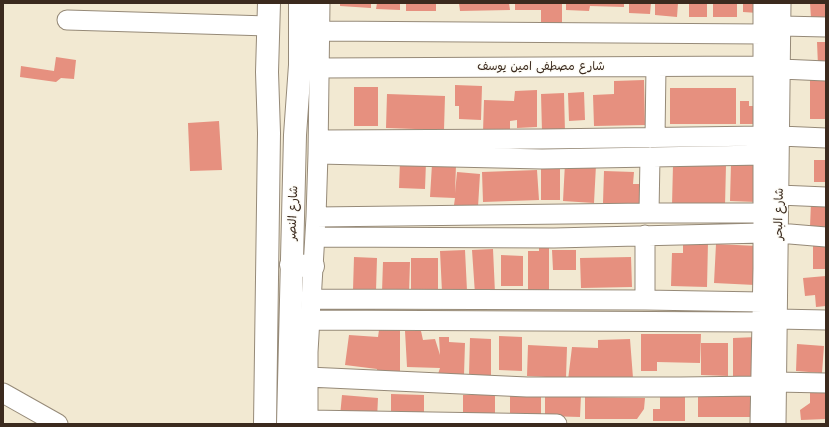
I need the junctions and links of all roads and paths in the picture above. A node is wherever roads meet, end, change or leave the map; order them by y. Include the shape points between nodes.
1 (268, 3) edge
2 (300, 3) edge
3 (320, 3) edge
4 (772, 3) edge
5 (67, 20) dead end
6 (268, 26) junction
7 (782, 26) junction
8 (826, 27) edge
9 (320, 31) junction
10 (763, 34) junction
11 (310, 66) junction
12 (656, 67) junction
13 (772, 68) junction
14 (826, 71) edge
15 (267, 72) junction
16 (268, 132) junction
17 (295, 135) junction
18 (772, 136) junction
19 (655, 137) junction
20 (826, 138) edge
21 (543, 139) junction
22 (319, 147) junction
23 (763, 156) junction
24 (650, 157) junction
25 (542, 159) junction
26 (779, 195) junction
27 (826, 197) edge
28 (649, 213) junction
29 (763, 213) junction
30 (554, 214) junction
31 (316, 217) junction
32 (771, 233) junction
33 (646, 235) junction
34 (315, 237) junction
35 (826, 237) edge
36 (554, 238) junction
37 (291, 265) junction
38 (313, 266) junction
39 (770, 268) junction
40 (515, 299) junction
41 (311, 300) junction
42 (645, 300) junction
43 (762, 302) junction
44 (310, 320) junction
45 (826, 320) edge
46 (769, 321) junction
47 (516, 322) junction
48 (299, 351) junction
49 (308, 377) junction
50 (826, 383) edge
51 (768, 384) junction
52 (3, 393) edge
53 (301, 423) edge
54 (58, 424) edge
55 (265, 424) edge
56 (557, 424) edge
57 (760, 424) edge
58 (776, 424) edge

1 - 6 main road, شارع النصر
2 - 11 main road, شارع النصر
3 - 9 street
4 - 7 street, شارع البحر
4 - 10 street, شارع البحر
5 - 6 street
6 - 15 main road, شارع النصر
7 - 8 street
7 - 13 street, شارع البحر
9 - 10 street
9 - 11 street
10 - 13 street, شارع البحر
11 - 12 street, شارع مصطفى امين يوسف
11 - 15 main road via 283,77 273,77
11 - 17 main road, شارع النصر
11 - 22 street
12 - 13 street, شارع مصطفى امين يوسف
12 - 19 street
13 - 14 street, شارع مصطفى امين يوسف
13 - 18 street, شارع البحر
15 - 16 main road, شارع النصر
16 - 17 main road via 278,128
16 - 55 main road, شارع النصر
17 - 37 main road, شارع النصر
18 - 19 street
18 - 20 street
18 - 23 street, شارع البحر
18 - 26 street, شارع البحر
19 - 21 street
21 - 22 street
21 - 25 street
22 - 25 street
22 - 31 street
23 - 24 street
23 - 29 street, شارع البحر
24 - 25 street
24 - 28 street
26 - 27 street
26 - 32 street, شارع البحر
28 - 29 street
28 - 30 street
29 - 32 street, شارع البحر
30 - 31 street
30 - 36 street
31 - 34 street
32 - 33 street
32 - 35 street
32 - 39 street, شارع البحر
33 - 36 street
33 - 42 street
34 - 36 street
34 - 38 street
37 - 38 main road
37 - 48 main road, شارع النصر
38 - 41 street
39 - 43 street, شارع البحر
39 - 46 street, شارع البحر
40 - 41 street
40 - 42 street
40 - 47 street
41 - 44 street
42 - 43 street
43 - 46 street, شارع البحر
44 - 47 street
44 - 48 street
45 - 46 street
46 - 47 street
46 - 51 street, شارع البحر
48 - 49 street
48 - 53 main road, شارع النصر
49 - 51 street via 527,387
49 - 53 street
50 - 51 street
51 - 57 street, شارع البحر
51 - 58 street, شارع البحر
52 - 54 street
53 - 56 street

